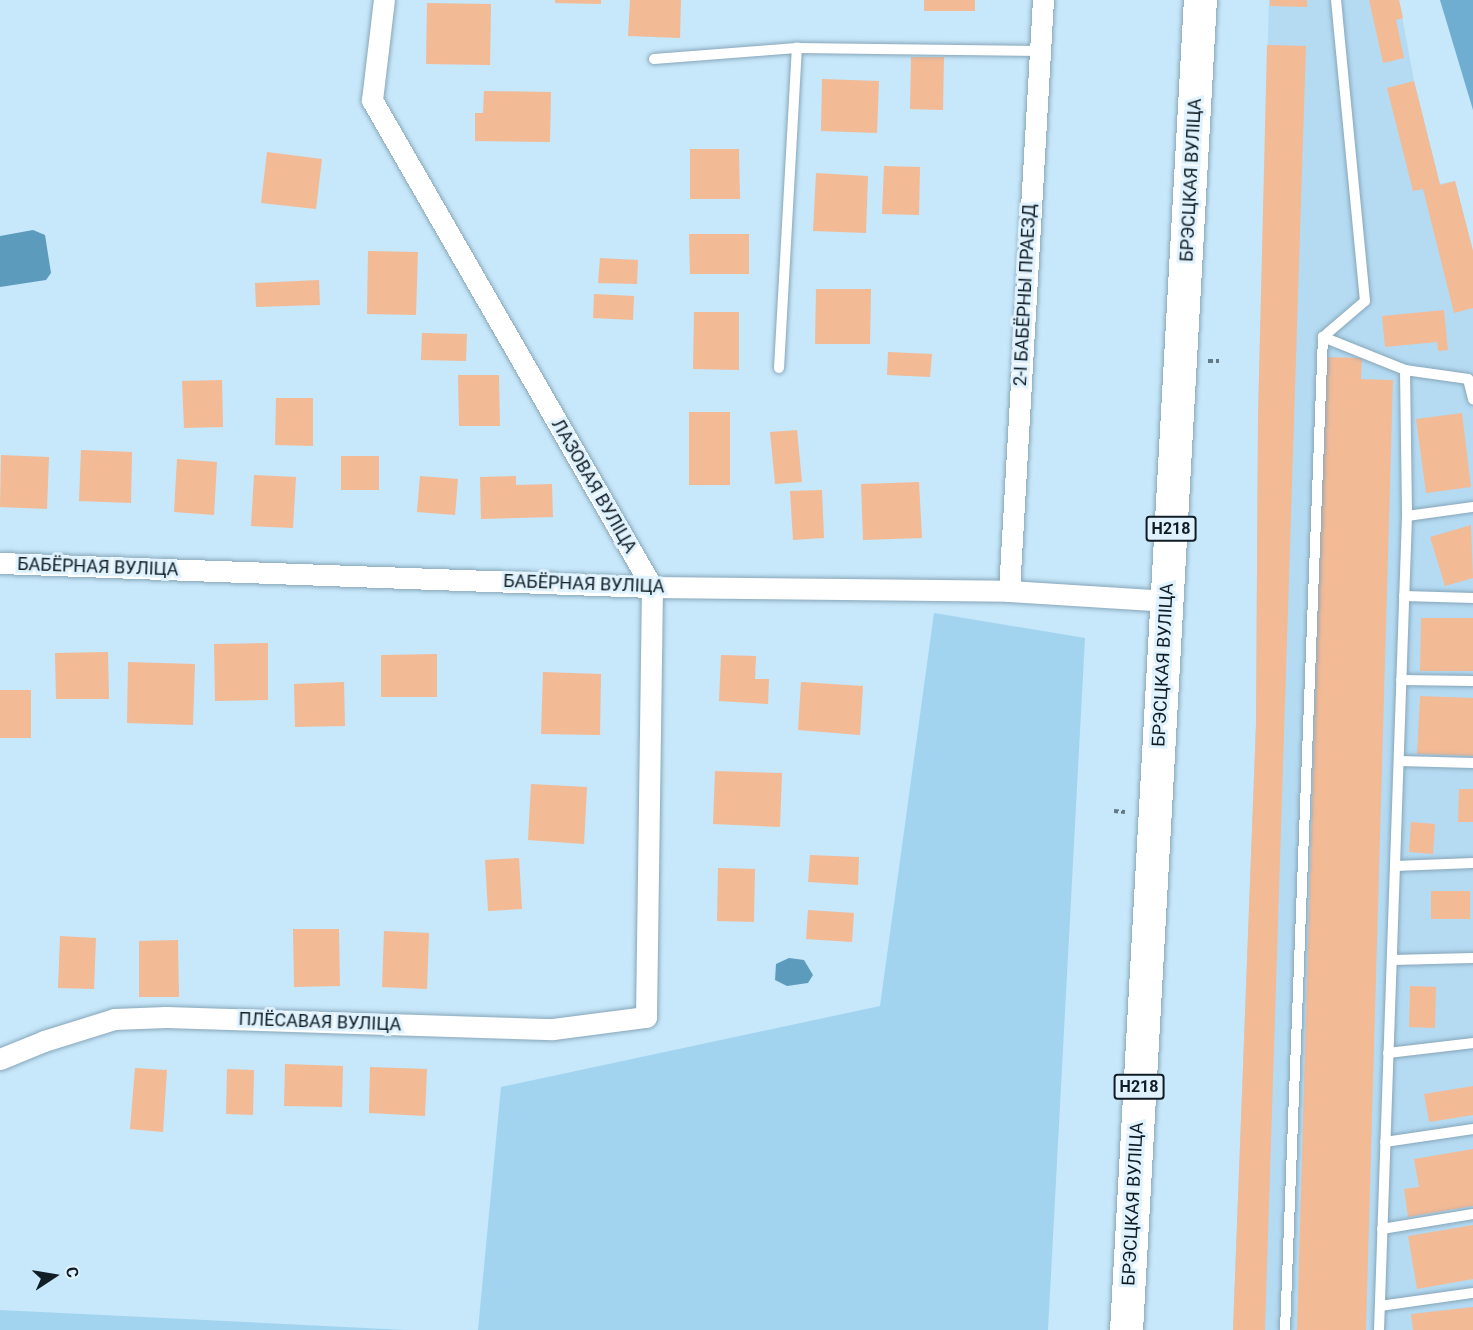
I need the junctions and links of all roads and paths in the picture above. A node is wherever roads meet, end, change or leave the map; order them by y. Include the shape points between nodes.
1 (384, 0) edge
2 (1043, 0) edge
3 (1200, 0) edge
4 (1336, 0) edge
5 (797, 48) junction
6 (1040, 51) junction
7 (654, 59) dead end
8 (1323, 337) junction
9 (779, 368) dead end
10 (1405, 370) junction
11 (1473, 399) edge
12 (1473, 507) edge
13 (1407, 516) junction
14 (0, 563) edge
15 (652, 587) junction
16 (1009, 591) junction
17 (1404, 596) junction
18 (1473, 598) edge
19 (1167, 601) junction
20 (1401, 680) junction
21 (1473, 681) edge
22 (1399, 761) junction
23 (1473, 763) edge
24 (1473, 863) edge
25 (1395, 866) junction
26 (1473, 958) edge
27 (1392, 960) junction
28 (1473, 1043) edge
29 (1388, 1053) junction
30 (0, 1059) edge
31 (1473, 1129) edge
32 (1385, 1142) junction
33 (1473, 1214) edge
34 (1382, 1229) junction
35 (1473, 1293) edge
36 (1380, 1306) junction
37 (1126, 1330) edge
38 (1285, 1330) edge
39 (1379, 1330) edge

1 - 15 street, ЛАЗОВАЯ ВУЛІЦА via 372,100
2 - 6 street, 2-І БАБЁРНЫ ПРАЕЗД
3 - 19 main road, БРЭСЦКАЯ ВУЛІЦА / Н218
4 - 8 lane via 1365,301
5 - 6 lane
5 - 7 lane
5 - 9 lane
6 - 16 street, 2-І БАБЁРНЫ ПРАЕЗД
8 - 10 lane
8 - 38 lane
10 - 11 lane via 1468,379
10 - 13 lane
12 - 13 lane
13 - 17 lane
14 - 15 street, БАБЁРНАЯ ВУЛІЦА
15 - 16 street, БАБЁРНАЯ ВУЛІЦА
15 - 30 street, ПЛЁСАВАЯ ВУЛІЦА via 646,1017 553,1029 166,1017 114,1019
16 - 19 street, БАБЁРНАЯ ВУЛІЦА
17 - 18 lane
17 - 20 lane
19 - 37 main road, БРЭСЦКАЯ ВУЛІЦА / Н218
20 - 21 lane
20 - 22 lane
22 - 23 lane
22 - 25 lane
24 - 25 lane
25 - 27 lane
26 - 27 lane
27 - 29 lane
28 - 29 lane
29 - 32 lane
31 - 32 lane
32 - 34 lane
33 - 34 lane
34 - 36 lane
35 - 36 lane
36 - 39 lane

